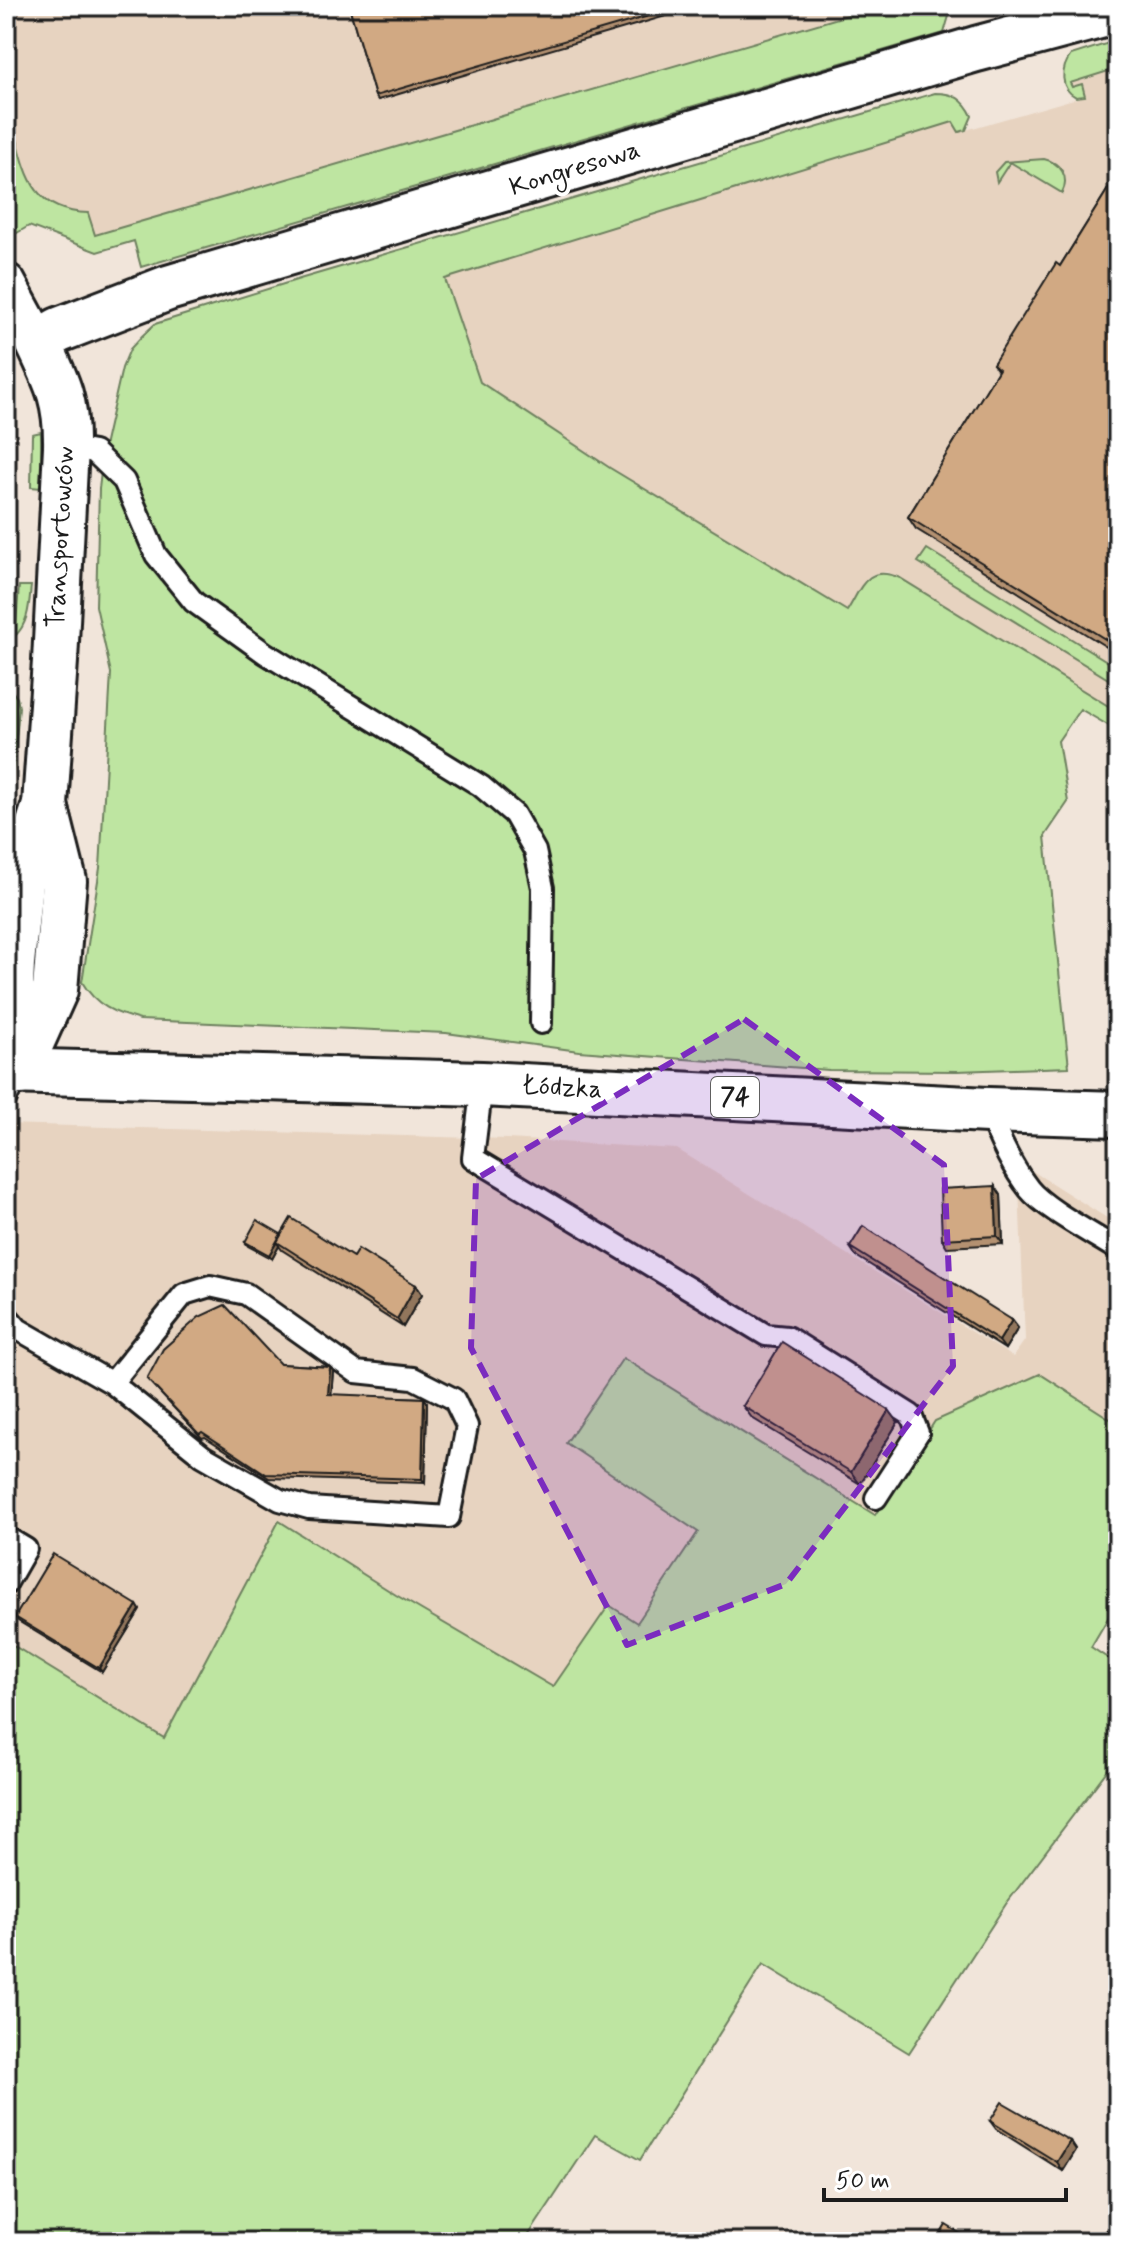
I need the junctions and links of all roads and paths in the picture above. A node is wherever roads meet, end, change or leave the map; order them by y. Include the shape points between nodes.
1 (1118, 11) edge
2 (6, 283) edge
3 (38, 342) junction
4 (66, 447) junction
5 (541, 1023) dead end
6 (10, 1080) edge
7 (482, 1084) junction
8 (988, 1110) junction
9 (1118, 1114) edge
10 (1118, 1250) edge
11 (6, 1315) edge
12 (112, 1383) junction
13 (876, 1498) dead end
14 (6, 1537) edge
15 (6, 1584) edge

1 - 3 street, Kongresowa via 168,288
2 - 3 street, Transportowców
3 - 4 street, Transportowców via 61,390
4 - 5 lane via 94,452 124,481 156,555 194,602 265,653 481,786 514,814 535,851 543,888
4 - 6 street, Transportowców via 45,805 18,897
6 - 7 street, Łódzka / 74
7 - 8 street, Łódzka / 74
7 - 13 lane via 473,1158 766,1335 787,1337 911,1415 918,1433
8 - 9 street, Łódzka / 74
8 - 10 lane via 1002,1146 1030,1190
11 - 12 lane via 18,1329
12 - 12 lane via 184,1294 210,1286 246,1294 356,1372 413,1378 454,1399 467,1426 449,1517 309,1508 280,1500 203,1456
14 - 15 lane via 26,1549

